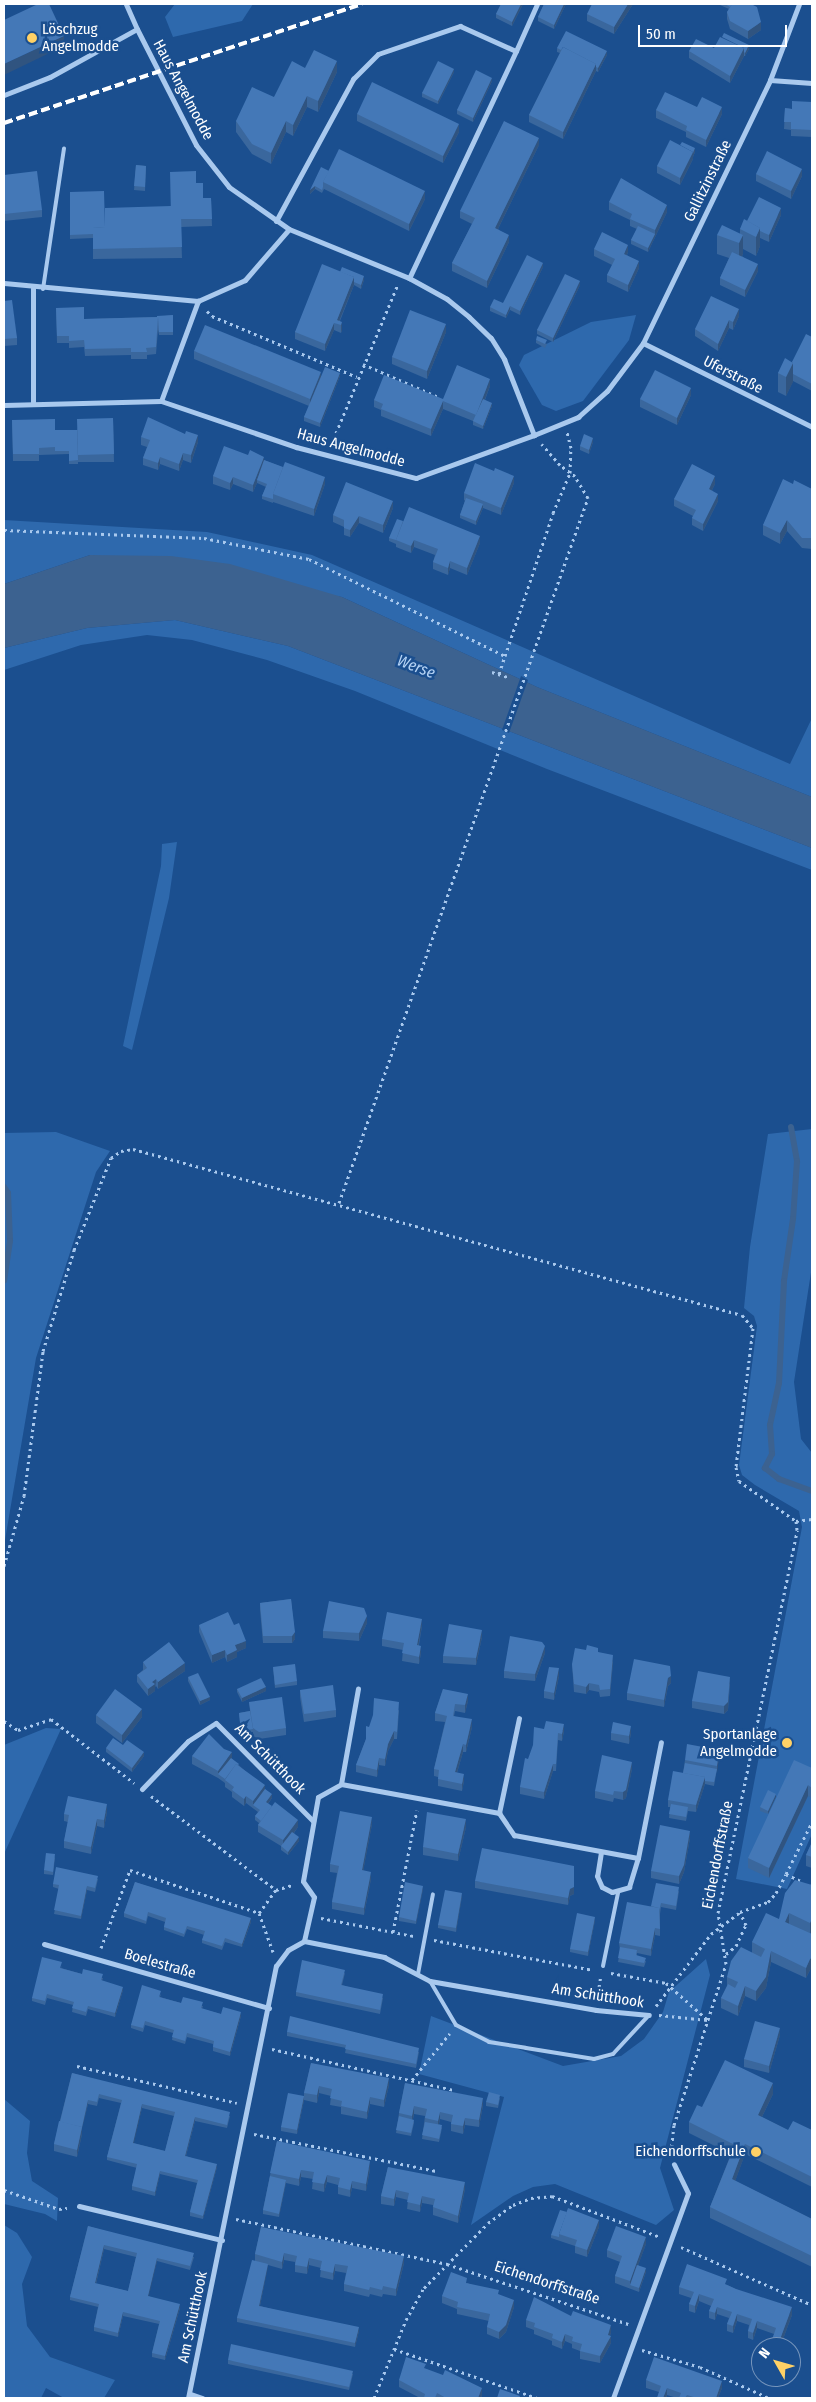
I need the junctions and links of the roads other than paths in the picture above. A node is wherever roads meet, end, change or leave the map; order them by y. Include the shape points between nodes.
1 (126, 4) edge
2 (537, 4) edge
3 (799, 4) edge
4 (137, 29) junction
5 (516, 51) junction
6 (770, 80) junction
7 (812, 83) edge
8 (4, 95) edge
9 (64, 149) dead end
10 (276, 221) junction
11 (289, 229) junction
12 (409, 278) junction
13 (4, 283) edge
14 (33, 288) junction
15 (43, 289) junction
16 (198, 301) junction
17 (643, 343) junction
18 (629, 365) joint
19 (161, 402) junction
20 (33, 404) junction
21 (4, 405) edge
22 (812, 427) edge
23 (534, 435) junction
24 (358, 1689) dead end
25 (519, 1718) dead end
26 (661, 1742) dead end
27 (341, 1784) junction
28 (142, 1789) road end
29 (499, 1812) junction
30 (313, 1820) junction
31 (601, 1852) junction
32 (638, 1858) junction
33 (618, 1892) junction
34 (433, 1894) dead end
35 (304, 1941) junction
36 (44, 1944) dead end
37 (603, 1966) dead end
38 (418, 1974) junction
39 (430, 1980) junction
40 (269, 2008) junction
41 (649, 2015) joint
42 (674, 2164) road end
43 (79, 2206) road end
44 (222, 2240) junction
45 (189, 2396) edge
46 (202, 2398) edge
47 (613, 2398) edge

1 - 4 street, Haus Angelmodde
2 - 5 street
3 - 6 street, Gallitzinstraße
4 - 8 street via 50,77
4 - 10 street, Haus Angelmodde via 196,145 229,187
5 - 10 street via 460,26 378,54 353,79
5 - 12 street
6 - 7 street
6 - 17 street, Gallitzinstraße
9 - 15 lane
10 - 11 street, Haus Angelmodde
11 - 12 street, Haus Angelmodde
11 - 16 street via 245,280
12 - 23 street, Haus Angelmodde via 447,299 491,338 514,381
13 - 14 street
14 - 15 street
14 - 20 street
15 - 16 street
16 - 19 street
17 - 18 street, Gallitzinstraße
17 - 22 street, Uferstraße
18 - 23 street, Haus Angelmodde via 607,391 566,424
19 - 20 street, Haus Angelmodde
19 - 23 street, Haus Angelmodde via 296,446 416,478
20 - 21 street, Haus Angelmodde
24 - 27 street
25 - 29 street
26 - 32 street
27 - 29 street
27 - 30 street, Am Schütthook via 318,1797
28 - 30 street, Am Schütthook via 188,1741 216,1723
29 - 31 street via 514,1835
30 - 35 street, Am Schütthook via 303,1881 314,1897
31 - 32 street
31 - 33 street via 598,1882 606,1890
32 - 33 street via 632,1882
33 - 37 lane
34 - 38 lane
35 - 38 street, Am Schütthook via 384,1957
35 - 40 street, Am Schütthook via 288,1950 277,1964
36 - 40 street, Boelestraße
38 - 39 street, Am Schütthook
39 - 41 street, Am Schütthook via 596,2010
39 - 41 lane, Am Schütthook via 456,2025 488,2042 594,2059 613,2054
40 - 44 street, Am Schütthook
42 - 47 street via 688,2193
43 - 44 street
44 - 45 street, Am Schütthook
45 - 46 street

